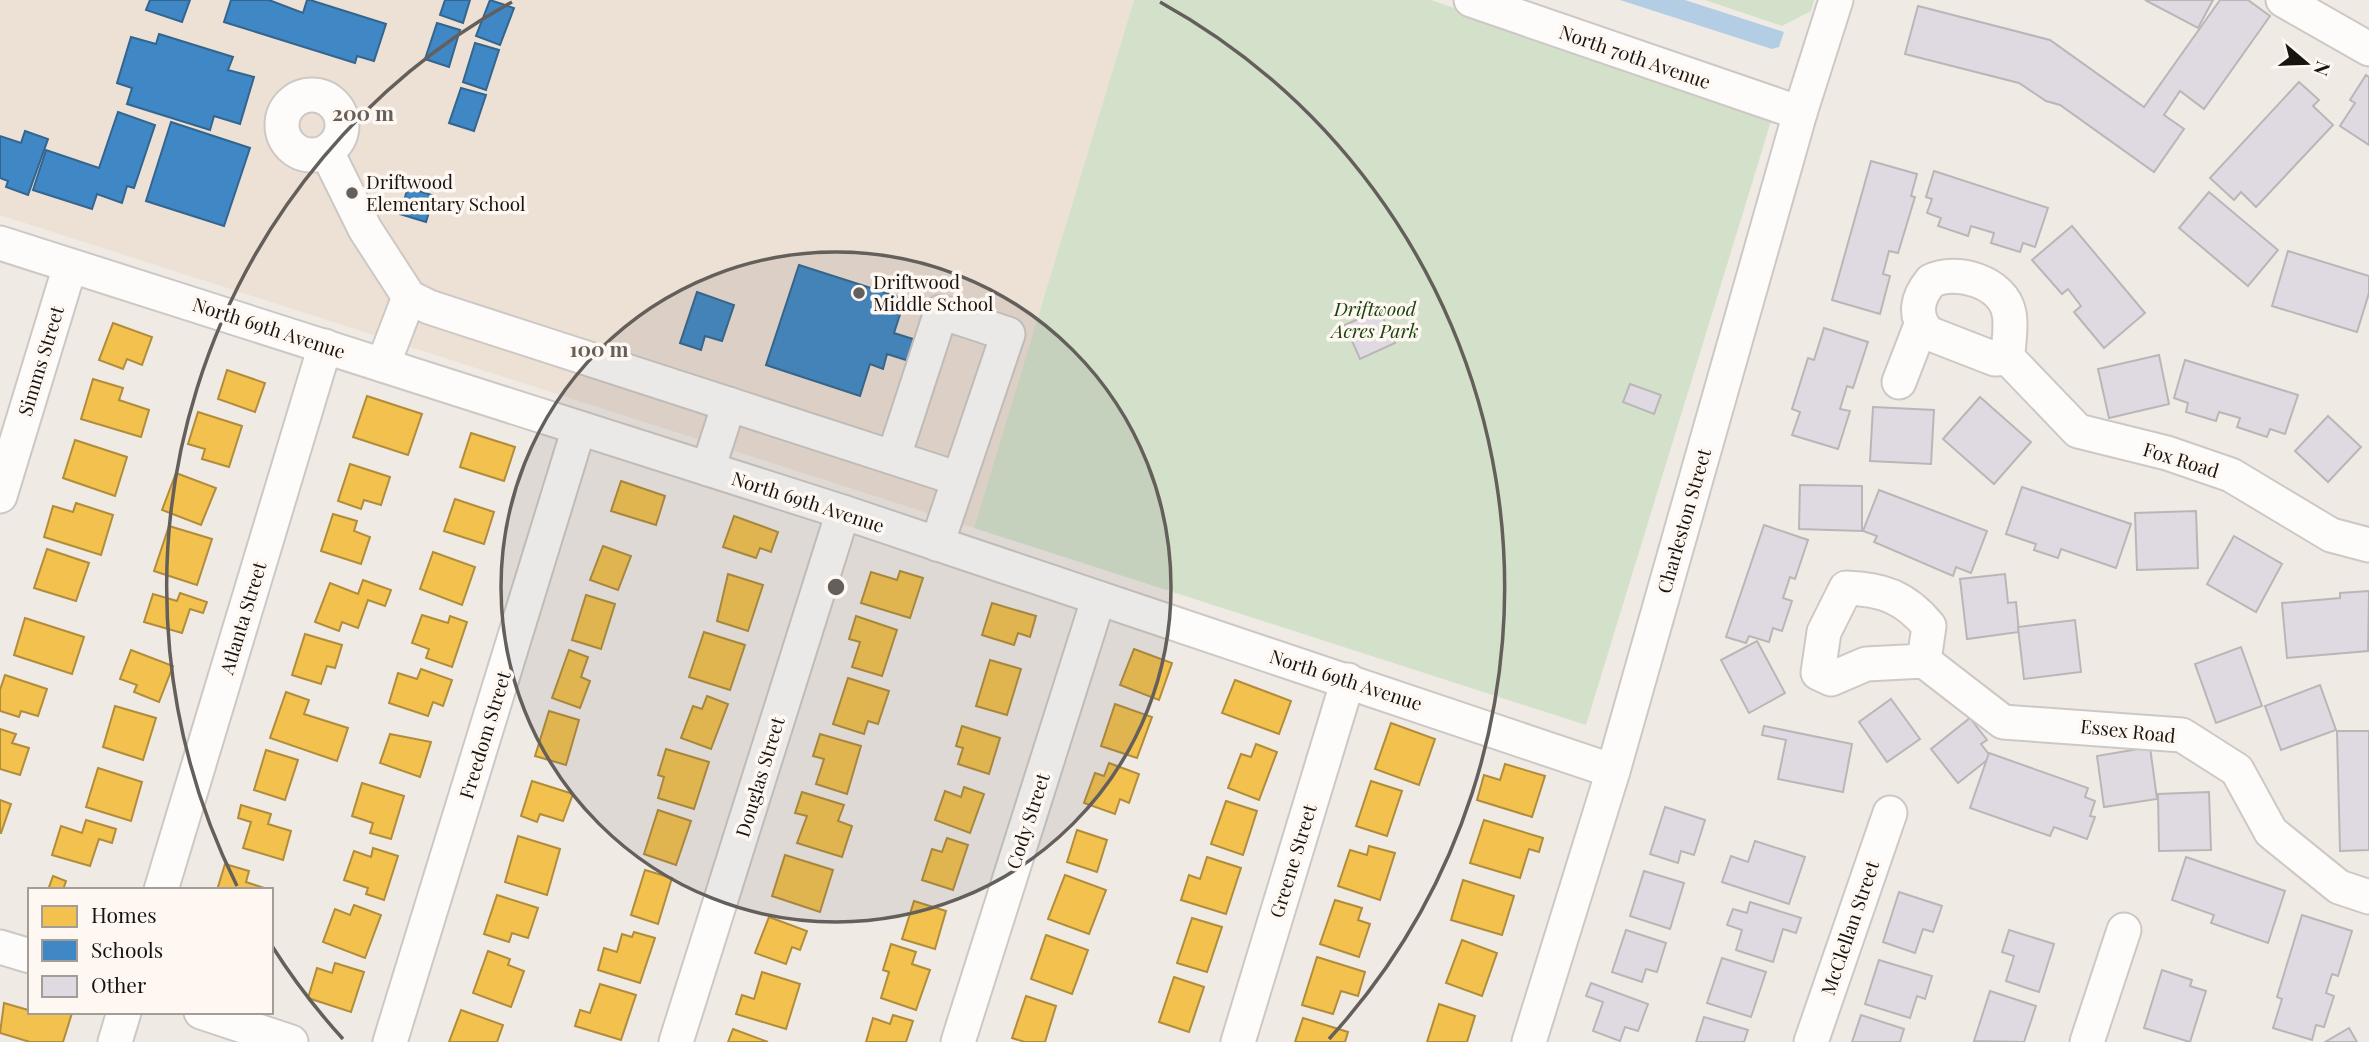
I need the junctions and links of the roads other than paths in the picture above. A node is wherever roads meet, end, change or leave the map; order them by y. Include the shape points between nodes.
1 (1471, 0) edge
2 (1836, 0) edge
3 (2283, 0) edge
4 (2334, 12) edge
5 (2369, 49) edge
6 (1800, 113) junction
7 (327, 152) dead end
8 (0, 243) edge
9 (70, 266) junction
10 (409, 297) junction
11 (1921, 325) junction
12 (325, 346) junction
13 (2008, 358) junction
14 (383, 365) junction
15 (1899, 382) dead end
16 (729, 404) junction
17 (579, 428) junction
18 (894, 456) junction
19 (708, 469) junction
20 (960, 479) junction
21 (0, 496) edge
22 (843, 512) junction
23 (937, 544) junction
24 (2369, 545) edge
25 (1098, 600) junction
26 (1924, 661) dead end
27 (1348, 680) junction
28 (1613, 771) junction
29 (1890, 813) dead end
30 (162, 888) edge
31 (2369, 897) edge
32 (2124, 930) dead end
33 (0, 947) edge
34 (28, 955) edge
35 (123, 1014) edge
36 (207, 1014) edge
37 (115, 1042) edge
38 (291, 1042) edge
39 (390, 1042) edge
40 (676, 1042) edge
41 (958, 1042) edge
42 (1238, 1042) edge
43 (1529, 1042) edge
44 (1811, 1042) edge
45 (2087, 1042) edge

1 - 6 street, North 70th Avenue
2 - 6 street, Charleston Street
3 - 4 street
4 - 5 street
6 - 28 street, Charleston Street
7 - 10 street via 365,229
8 - 9 street, North 69th Avenue
9 - 12 street, North 69th Avenue
9 - 21 street, Simms Street
10 - 14 street
10 - 16 street
11 - 13 street via 1954,344 1995,359
11 - 13 street via 1918,302 1931,281 1953,274 1973,279 2006,305
11 - 15 street
12 - 14 street, North 69th Avenue
12 - 30 street, Atlanta Street
13 - 24 street, Fox Road via 2078,431 2231,475 2331,535
14 - 17 street, North 69th Avenue
16 - 18 street
16 - 19 street
17 - 19 street, North 69th Avenue
17 - 39 street, Freedom Street
18 - 20 street
18 - 20 street via 941,312 1008,334
19 - 22 street, North 69th Avenue
20 - 23 street
22 - 23 street, North 69th Avenue
22 - 40 street, Douglas Street
23 - 25 street, North 69th Avenue
25 - 27 street, North 69th Avenue
25 - 41 street, Cody Street
26 - 31 street, Essex Road via 2003,722 2182,735 2237,770 2271,832 2339,887
27 - 28 street, North 69th Avenue
27 - 42 street, Greene Street
28 - 43 street, Charleston Street
29 - 44 street, McClellan Street
32 - 45 street
33 - 34 street
35 - 37 street
36 - 38 street

